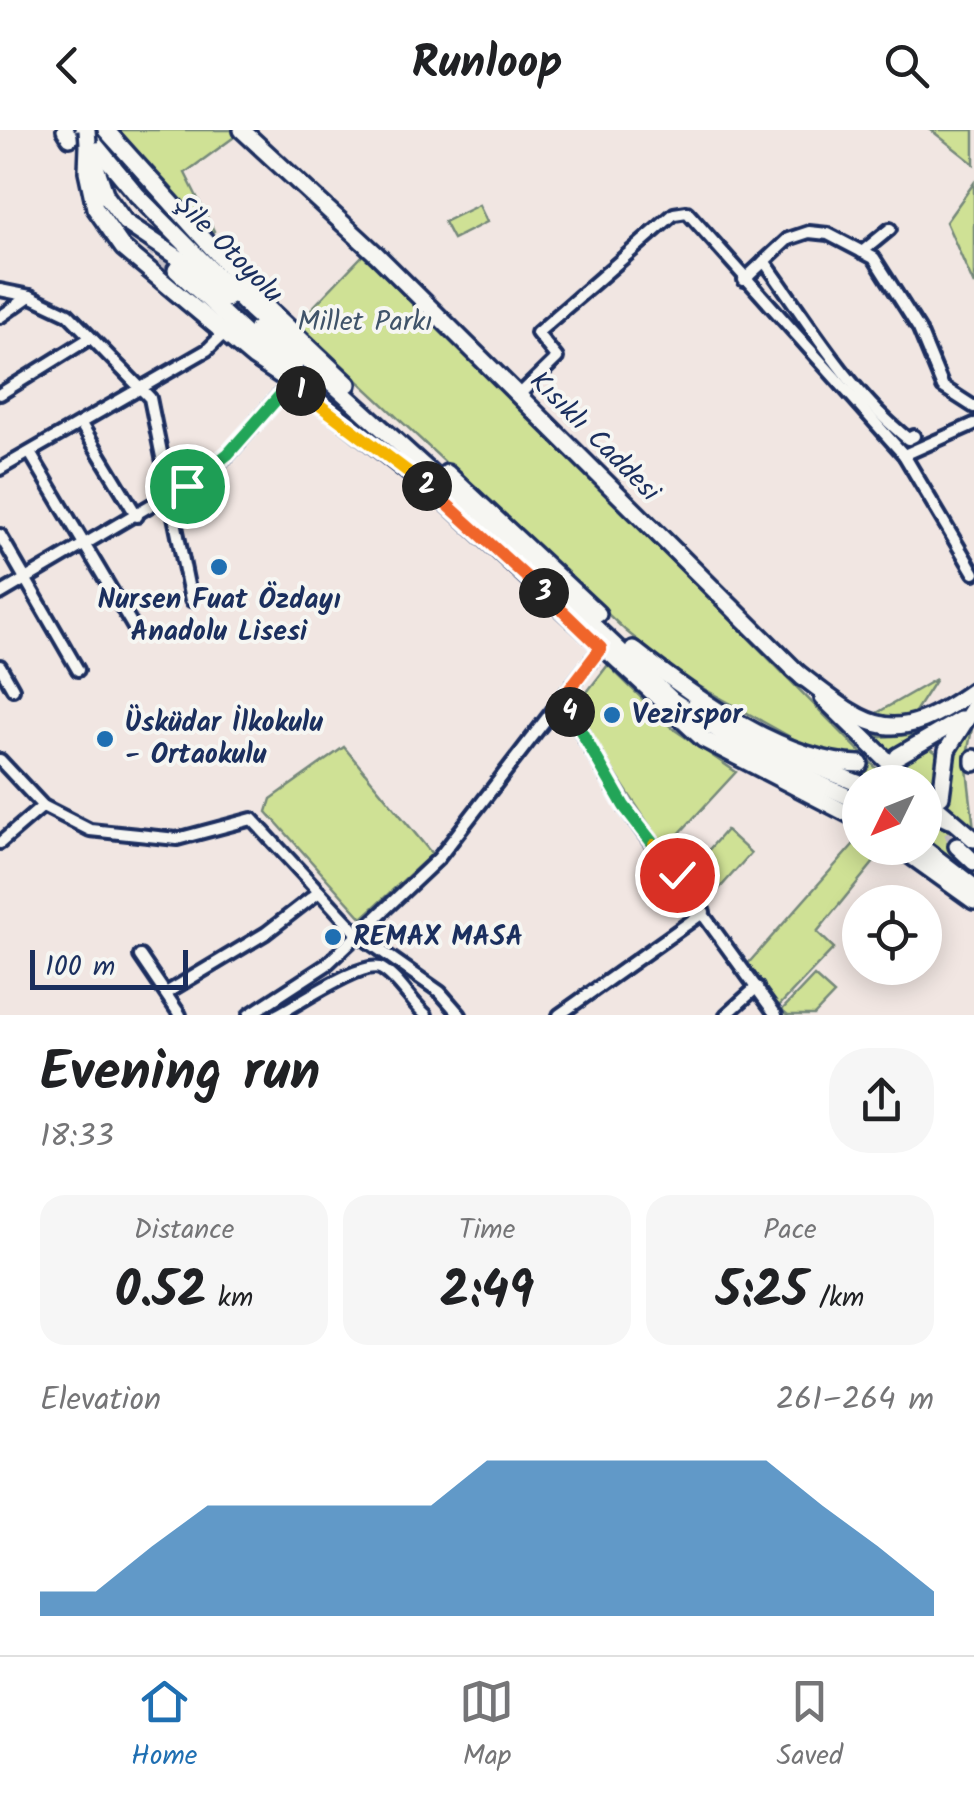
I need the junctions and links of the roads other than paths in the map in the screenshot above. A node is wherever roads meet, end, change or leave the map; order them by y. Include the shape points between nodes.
1 (106, 130) edge
2 (242, 130) edge
3 (79, 134) edge
4 (890, 229) dead end
5 (862, 252) junction
6 (764, 261) junction
7 (176, 270) tunnel mouth
8 (744, 280) junction
9 (0, 290) edge
10 (30, 296) junction
11 (0, 317) edge
12 (212, 320) junction
13 (90, 338) junction
14 (290, 384) junction
15 (142, 389) junction
16 (0, 394) edge
17 (518, 396) junction
18 (316, 399) junction
19 (974, 407) edge
20 (80, 424) junction
21 (974, 424) edge
22 (382, 430) junction
23 (914, 436) dead end
24 (30, 452) junction
25 (904, 456) junction
26 (0, 470) edge
27 (171, 497) junction
28 (138, 516) junction
29 (0, 535) edge
30 (85, 546) junction
31 (974, 573) edge
32 (26, 578) junction
33 (0, 594) edge
34 (191, 600) dead end
35 (137, 633) dead end
36 (601, 648) junction
37 (632, 649) junction
38 (0, 666) edge
39 (78, 670) dead end
40 (794, 670) junction
41 (13, 689) dead end
42 (974, 690) edge
43 (562, 699) junction
44 (974, 707) edge
45 (898, 756) dead end
46 (0, 760) edge
47 (860, 764) dead end
48 (892, 765) edge
49 (942, 767) edge
50 (842, 778) edge
51 (842, 794) edge
52 (43, 806) junction
53 (942, 810) edge
54 (842, 811) edge
55 (942, 817) edge
56 (949, 820) junction
57 (974, 839) edge
58 (0, 843) edge
59 (958, 846) tunnel mouth
60 (974, 862) edge
61 (942, 863) edge
62 (924, 865) edge
63 (974, 888) edge
64 (318, 892) junction
65 (974, 901) edge
66 (704, 912) junction
67 (360, 936) junction
68 (140, 956) dead end
69 (757, 987) junction
70 (166, 993) junction
71 (180, 1015) edge
72 (248, 1015) edge
73 (277, 1015) edge
74 (426, 1015) edge
75 (460, 1015) edge
76 (560, 1015) edge
77 (726, 1015) edge
78 (776, 1015) edge

1 - 37 main road, Şile Otoyolu via 256,298 520,537
2 - 17 main road, Kısıklı Caddesi
3 - 12 main road via 102,224
3 - 22 main road, Şile Otoyolu via 194,254
3 - 22 main road via 125,222 183,260 278,349
4 - 5 street
5 - 6 street via 809,232 788,239
5 - 19 street via 896,289 943,387
6 - 8 street
6 - 23 street via 894,428 908,440
7 - 18 main road
8 - 17 street via 686,212 674,214 538,333 556,358
8 - 25 street
9 - 10 street
10 - 11 street
10 - 13 street via 68,314
12 - 14 main road
12 - 15 street via 218,340
13 - 15 street
13 - 16 street
14 - 18 main road
14 - 27 street via 228,454
15 - 20 street
15 - 27 street via 150,398
17 - 40 main road, Kısıklı Caddesi
18 - 36 main road via 444,500
20 - 24 street
20 - 28 street
21 - 25 street
22 - 51 main road, Şile Otoyolu via 672,700 754,754
24 - 26 street
24 - 30 street
25 - 31 street
27 - 28 street
27 - 34 street
28 - 30 street
29 - 32 street
30 - 32 street
30 - 35 street
32 - 33 street
32 - 39 street
36 - 43 street
36 - 54 main road via 703,739
37 - 47 main road via 757,730 821,759
37 - 50 main road, Şile Otoyolu via 729,728
38 - 41 street
40 - 42 main road via 852,714 893,727 927,720
40 - 48 main road, Kısıklı Caddesi
43 - 66 street via 624,806
43 - 67 street via 438,859
44 - 45 main road
44 - 49 main road
46 - 52 street
52 - 58 street
52 - 64 street via 90,830 164,840 252,820
53 - 56 main road
55 - 56 main road
56 - 57 main road
59 - 60 main road
61 - 63 main road
62 - 65 main road
64 - 67 street
64 - 70 street via 266,933
66 - 69 street
66 - 76 street
67 - 72 street
67 - 75 street via 440,992
68 - 70 street
69 - 77 street
69 - 78 street
70 - 71 street
73 - 74 street via 372,965

